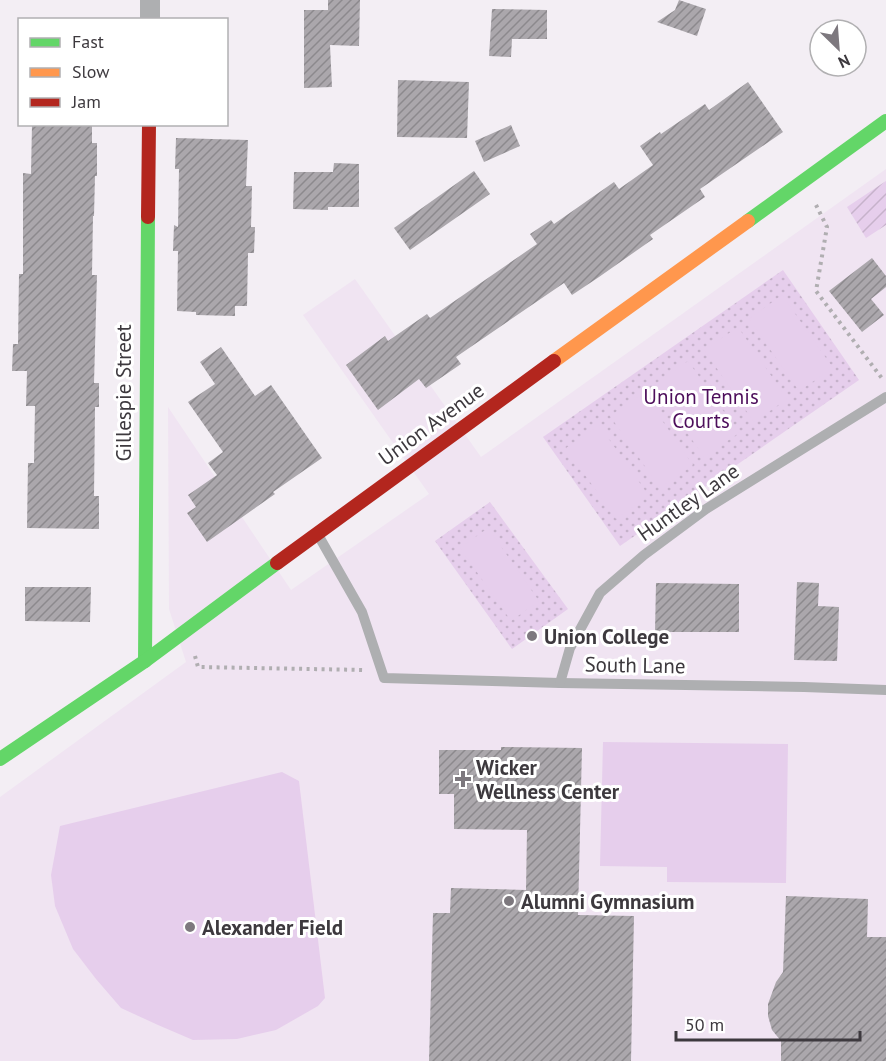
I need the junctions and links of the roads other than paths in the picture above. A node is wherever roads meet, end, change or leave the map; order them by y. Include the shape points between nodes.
1 (150, 0) edge
2 (150, 18) edge
3 (886, 121) edge
4 (149, 126) edge
5 (886, 397) edge
6 (317, 533) junction
7 (145, 661) junction
8 (560, 683) junction
9 (886, 690) edge
10 (0, 759) edge

1 - 2 street
3 - 6 street, Union Avenue
4 - 7 street, Gillespie Street
5 - 8 lane, Huntley Lane via 706,509 600,593 570,648
6 - 7 street, Union Avenue
6 - 8 lane, South Lane via 362,612 382,674
7 - 10 street, Union Avenue
8 - 9 lane, South Lane

